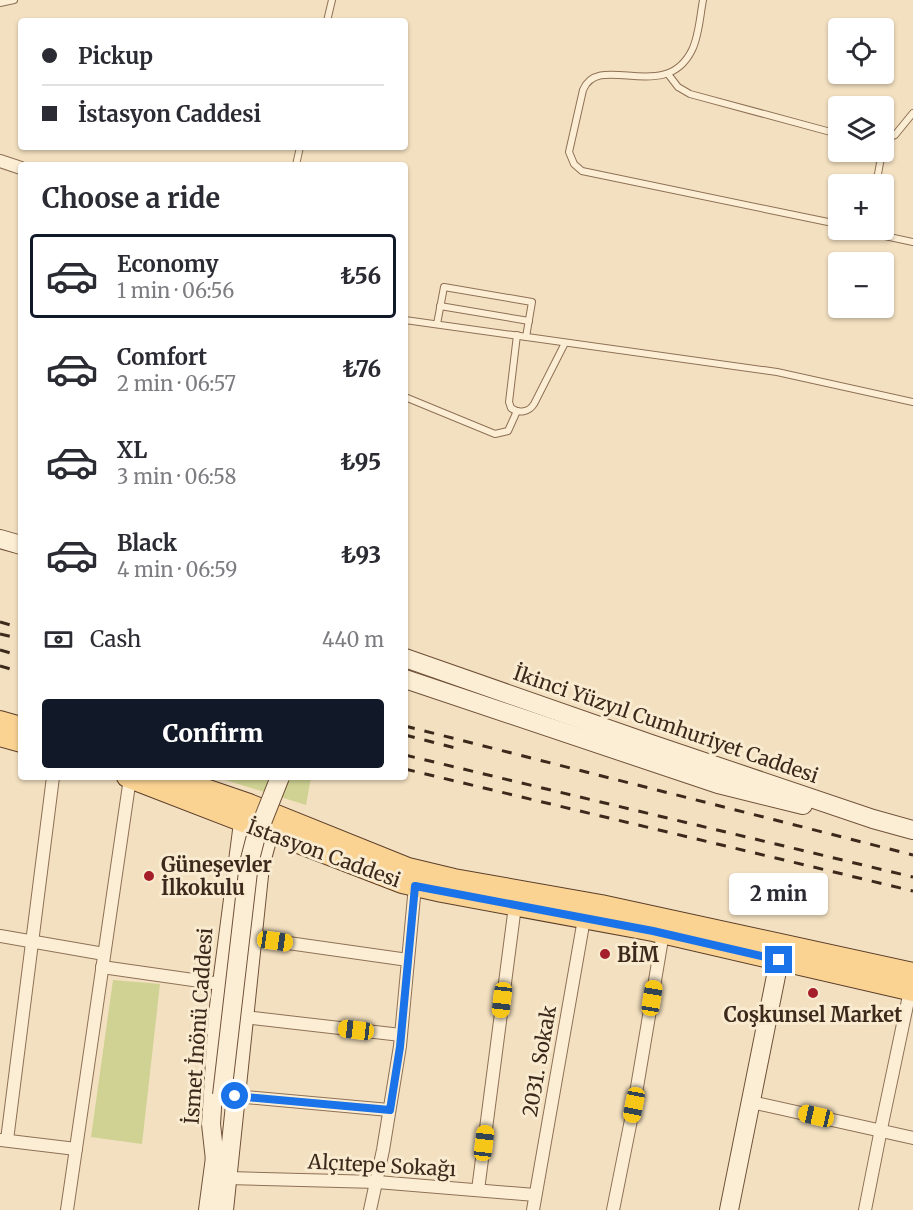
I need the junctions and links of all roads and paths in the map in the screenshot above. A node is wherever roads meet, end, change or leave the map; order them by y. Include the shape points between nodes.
1 (14, 0) edge
2 (332, 0) edge
3 (703, 0) edge
4 (0, 3) edge
5 (328, 18) edge
6 (668, 74) junction
7 (913, 113) edge
8 (828, 131) edge
9 (894, 136) edge
10 (0, 161) edge
11 (18, 167) edge
12 (828, 220) edge
13 (894, 238) edge
14 (913, 242) edge
15 (440, 306) junction
16 (408, 320) edge
17 (529, 321) junction
18 (437, 324) junction
19 (517, 335) junction
20 (526, 337) junction
21 (565, 343) junction
22 (408, 398) edge
23 (913, 402) edge
24 (517, 411) junction
25 (0, 539) edge
26 (18, 544) edge
27 (408, 659) edge
28 (408, 680) edge
29 (0, 721) edge
30 (18, 726) edge
31 (0, 736) edge
32 (18, 741) edge
33 (53, 780) edge
34 (129, 780) edge
35 (136, 780) edge
36 (176, 780) edge
37 (279, 780) edge
38 (246, 814) junction
39 (873, 819) junction
40 (273, 824) junction
41 (913, 830) edge
42 (415, 886) junction
43 (514, 906) junction
44 (584, 919) junction
45 (663, 933) junction
46 (0, 936) edge
47 (253, 938) junction
48 (32, 942) junction
49 (408, 960) junction
50 (779, 960) junction
51 (103, 961) junction
52 (220, 984) junction
53 (912, 985) edge
54 (244, 1017) junction
55 (401, 1035) junction
56 (228, 1096) junction
57 (751, 1102) junction
58 (390, 1110) junction
59 (880, 1131) junction
60 (913, 1138) edge
61 (4, 1140) edge
62 (76, 1149) junction
63 (214, 1160) junction
64 (228, 1178) junction
65 (377, 1182) junction
66 (478, 1190) junction
67 (535, 1195) junction
68 (67, 1210) edge
69 (208, 1210) edge
70 (224, 1210) edge
71 (370, 1210) edge
72 (533, 1210) edge
73 (613, 1210) edge
74 (729, 1210) edge
75 (865, 1210) edge

1 - 4 lane
2 - 5 lane
3 - 6 lane via 693,49
6 - 8 lane via 678,87 690,93
6 - 12 lane via 600,74 590,79 583,90 569,152 578,168
7 - 9 lane
10 - 11 street
13 - 14 lane
15 - 17 lane
15 - 17 lane via 444,287 532,302
15 - 18 lane
16 - 18 lane
17 - 20 lane
18 - 19 lane
19 - 20 lane
19 - 24 lane via 509,402
20 - 21 lane
21 - 23 lane via 777,372
21 - 24 lane via 534,404 529,410
22 - 24 lane via 495,434 508,431
25 - 26 main road
27 - 39 main road, İkinci Yüzyıl Cumhuriyet Caddesi
28 - 39 main road via 747,792
29 - 30 main road
31 - 32 main road
33 - 48 street
34 - 51 street
35 - 38 main road, İstasyon Caddesi
36 - 38 main road, İstasyon Caddesi
37 - 56 main road, bridge via 249,863
38 - 40 main road, İstasyon Caddesi
38 - 52 main road, İsmet İnönü Caddesi
39 - 41 main road, İkinci Yüzyıl Cumhuriyet Caddesi
40 - 42 main road, İstasyon Caddesi
40 - 47 main road, İsmet İnönü Caddesi via 260,866
40 - 53 main road, İstasyon Caddesi via 408,868 601,905
42 - 43 main road, İstasyon Caddesi
42 - 49 street
43 - 44 main road, İstasyon Caddesi
43 - 66 street
44 - 45 main road, İstasyon Caddesi
44 - 67 street, 2031. Sokak
45 - 50 main road, İstasyon Caddesi
45 - 73 street
46 - 48 street
47 - 49 street
47 - 54 main road, İsmet İnönü Caddesi
48 - 51 street
48 - 61 street
49 - 55 street
50 - 53 main road, İstasyon Caddesi
50 - 57 main road
51 - 52 street
51 - 62 street
52 - 63 main road, İsmet İnönü Caddesi via 211,1124
53 - 59 street
54 - 55 street
54 - 56 main road, İsmet İnönü Caddesi
55 - 58 street
56 - 58 street
56 - 63 main road, İsmet İnönü Caddesi
56 - 64 main road, İsmet İnönü Caddesi
57 - 59 street
57 - 74 main road
58 - 65 street
59 - 60 street
59 - 75 street
61 - 62 street
62 - 68 street
63 - 69 main road, İsmet İnönü Caddesi
64 - 65 street, Alçıtepe Sokağı
64 - 70 main road, İsmet İnönü Caddesi
65 - 66 street, Alçıtepe Sokağı
65 - 71 street
66 - 67 street, Alçıtepe Sokağı
67 - 72 street, 2031. Sokak

